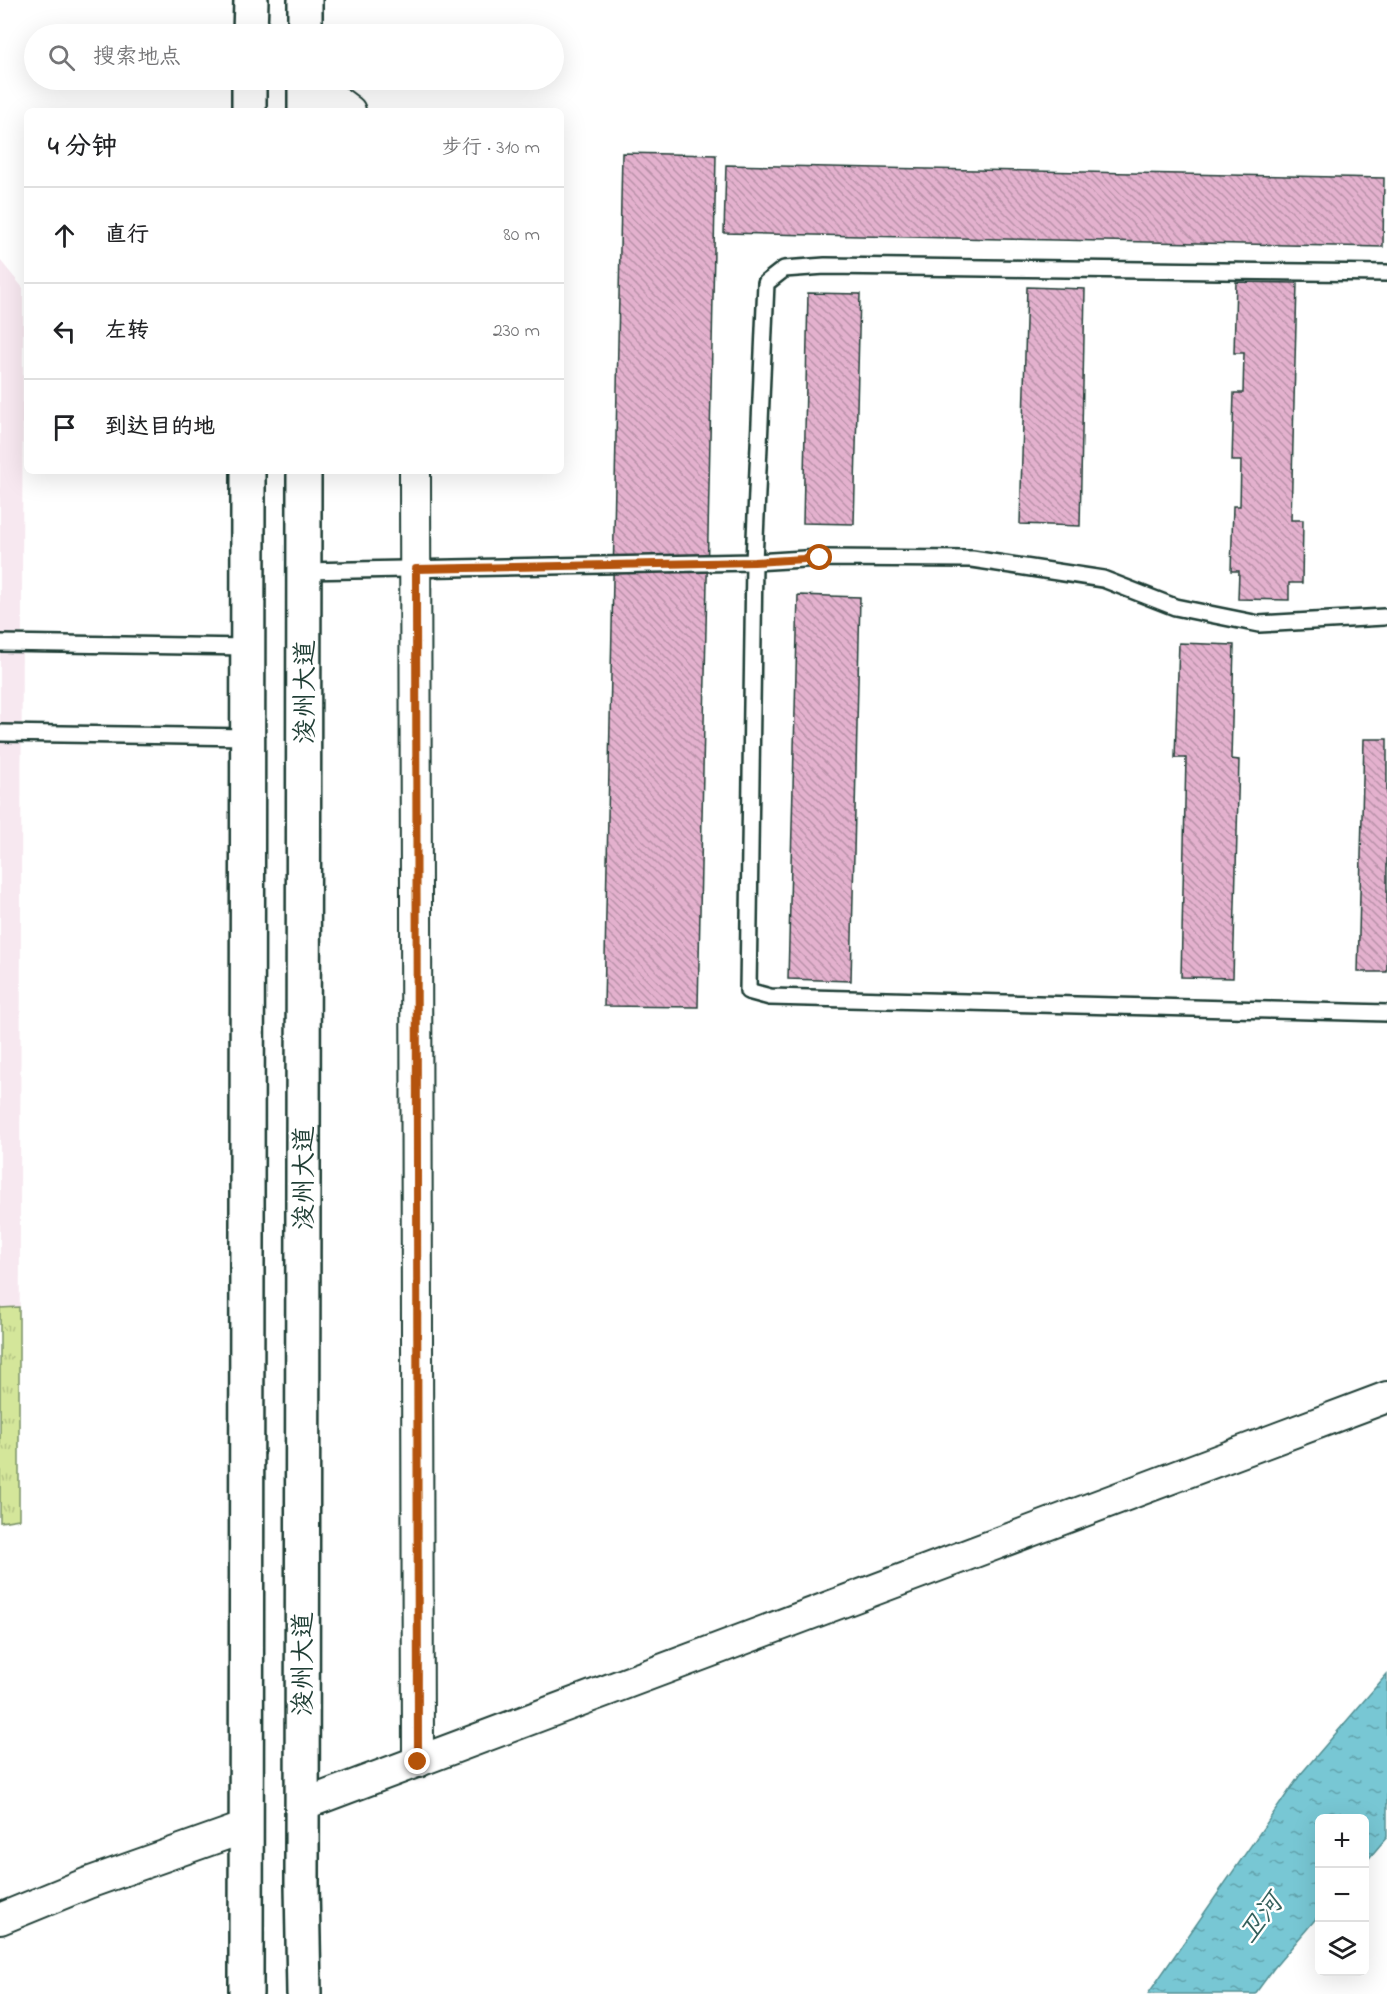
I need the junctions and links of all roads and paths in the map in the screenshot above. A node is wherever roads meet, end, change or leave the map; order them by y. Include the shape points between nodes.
1 (251, 0) edge
2 (305, 0) edge
3 (250, 24) edge
4 (305, 24) edge
5 (249, 90) edge
6 (306, 90) edge
7 (321, 90) edge
8 (249, 108) edge
9 (305, 108) edge
10 (346, 108) edge
11 (1387, 273) edge
12 (248, 474) edge
13 (304, 474) edge
14 (415, 474) edge
15 (754, 562) junction
16 (416, 569) junction
17 (304, 571) junction
18 (1384, 616) dead end
19 (0, 643) edge
20 (248, 647) junction
21 (0, 733) edge
22 (248, 737) junction
23 (1387, 1013) edge
24 (1387, 1397) edge
25 (418, 1762) junction
26 (302, 1805) junction
27 (246, 1827) junction
28 (0, 1919) edge
29 (246, 1994) edge
30 (304, 1994) edge

1 - 3 main road
2 - 4 main road
5 - 8 main road
6 - 9 main road
7 - 10 street
11 - 15 lane via 825,266 784,269 766,283
12 - 20 main road
13 - 17 main road, 浚州大道
14 - 16 street
15 - 16 lane
15 - 18 lane via 820,558 972,559 1104,579 1175,607 1259,624
15 - 23 lane via 748,991 770,997
16 - 17 lane
16 - 25 street
17 - 26 main road, 浚州大道
19 - 20 lane
20 - 22 main road
21 - 22 lane
22 - 27 main road
24 - 25 street
25 - 26 street
26 - 30 main road, 浚州大道
27 - 28 street
27 - 29 main road

